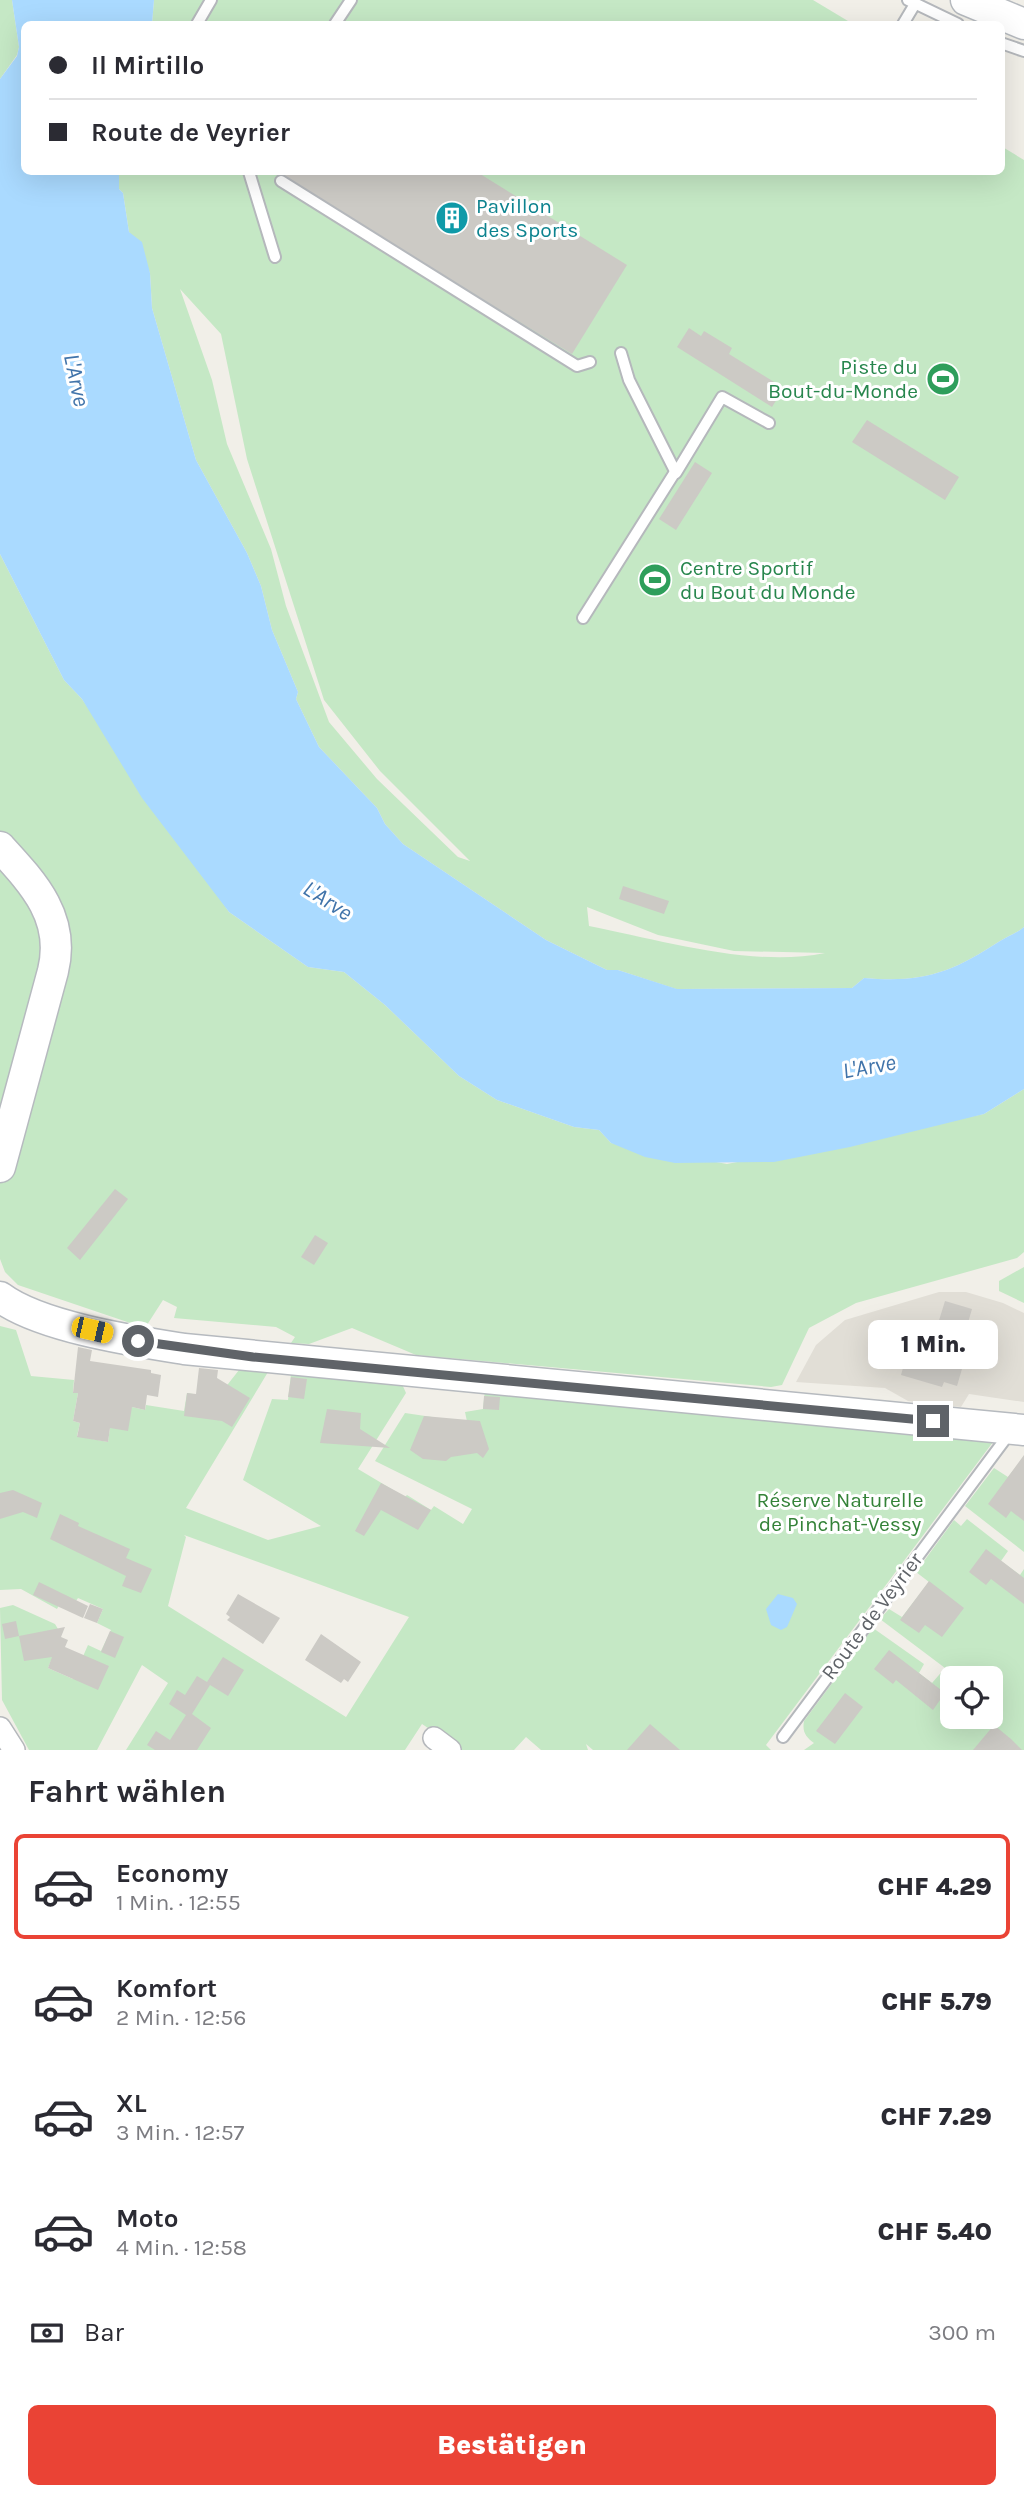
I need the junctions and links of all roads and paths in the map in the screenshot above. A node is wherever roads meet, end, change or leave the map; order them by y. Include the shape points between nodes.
1 (211, 0) edge
2 (351, 0) edge
3 (966, 0) edge
4 (912, 2) edge
5 (199, 21) edge
6 (337, 21) edge
7 (905, 21) edge
8 (952, 21) edge
9 (1024, 24) edge
10 (1005, 44) edge
11 (1024, 51) edge
12 (250, 175) edge
13 (281, 181) dead end
14 (275, 257) dead end
15 (621, 353) dead end
16 (590, 362) dead end
17 (769, 423) dead end
18 (675, 472) junction
19 (583, 618) dead end
20 (0, 847) edge
21 (0, 1167) edge
22 (0, 1297) edge
23 (1018, 1429) edge
24 (0, 1728) edge
25 (783, 1737) dead end
26 (14, 1750) edge

1 - 5 lane
2 - 6 lane
3 - 9 main road
4 - 7 lane
4 - 8 lane
10 - 11 lane
12 - 14 lane
13 - 16 lane via 577,366
15 - 18 lane via 629,380
17 - 18 lane via 722,397
18 - 19 lane
20 - 21 main road via 50,914 58,944
22 - 23 main road, Route de Veyrier via 55,1320 184,1349
23 - 25 lane, Route de Veyrier
24 - 26 street

